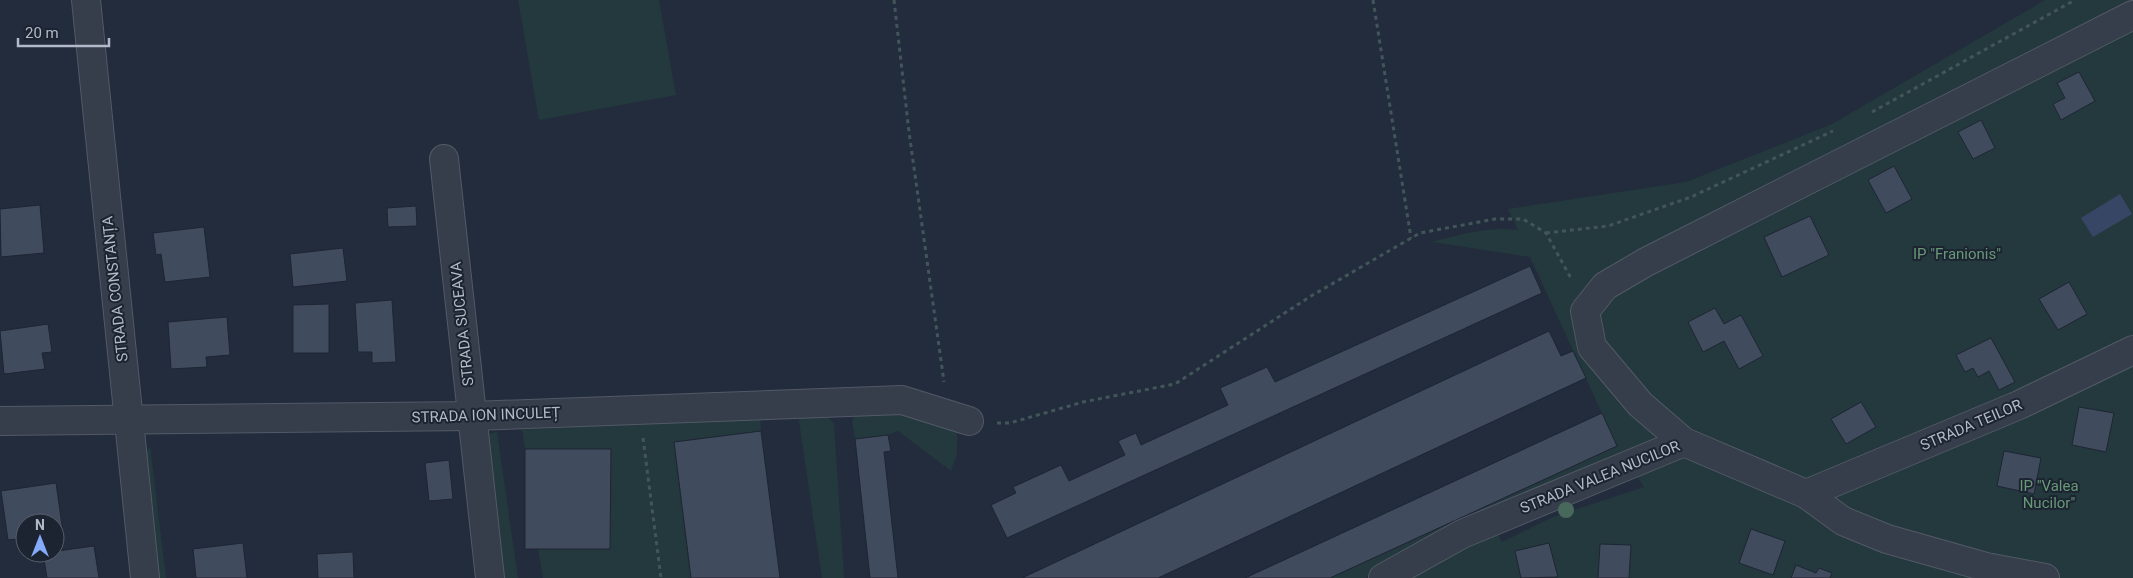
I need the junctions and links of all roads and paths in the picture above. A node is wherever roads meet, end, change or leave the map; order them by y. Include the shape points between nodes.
1 (86, 0) edge
2 (894, 0) edge
3 (1373, 0) edge
4 (2075, 0) edge
5 (2133, 15) edge
6 (1868, 114) dead end
7 (1842, 127) dead end
8 (444, 159) dead end
9 (1546, 233) junction
10 (1411, 238) junction
11 (1585, 311) junction
12 (2133, 350) edge
13 (639, 410) junction
14 (473, 416) junction
15 (958, 418) junction
16 (128, 420) junction
17 (0, 421) edge
18 (1684, 442) junction
19 (1806, 494) junction
20 (145, 578) edge
21 (490, 578) edge
22 (662, 578) edge
23 (1383, 578) edge
24 (2045, 578) edge

1 - 16 street, STRADA CONSTANȚA
2 - 15 path via 909,132
3 - 10 path
4 - 6 path
5 - 11 street via 1646,262 1605,286
7 - 9 path via 1691,197 1608,226
8 - 14 street, STRADA SUCEAVA
9 - 10 path via 1523,219 1495,219 1420,233
9 - 11 path via 1567,266
10 - 15 path via 1311,296 1175,384 1083,402 1010,424
11 - 18 street via 1592,347 1640,404
12 - 19 street, STRADA TEILOR via 2019,405
13 - 14 street, STRADA ION INCULEȚ
13 - 15 street, STRADA ION INCULEȚ via 902,400
13 - 22 path
14 - 16 street, STRADA ION INCULEȚ
14 - 21 street, STRADA SUCEAVA
16 - 17 street, STRADA ION INCULEȚ
16 - 20 street, STRADA CONSTANȚA
18 - 19 street, STRADA VALEA NUCILOR
18 - 23 street, STRADA VALEA NUCILOR via 1462,534
19 - 24 street, STRADA VALEA NUCILOR via 1843,521 1887,539 1986,567

